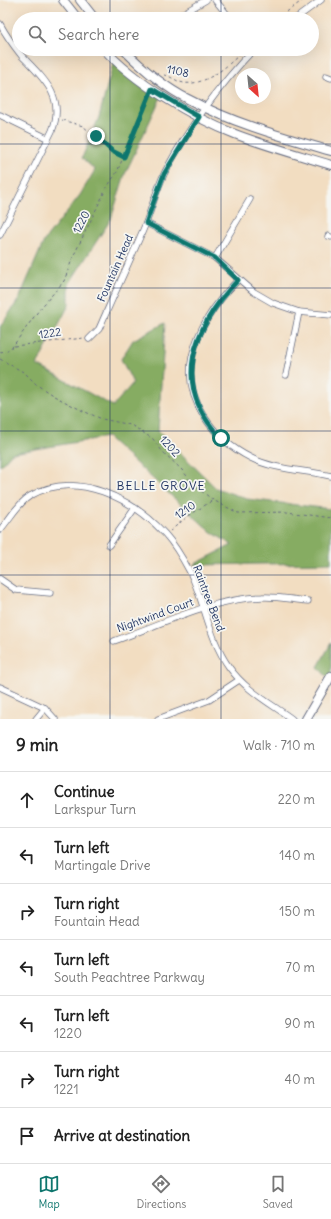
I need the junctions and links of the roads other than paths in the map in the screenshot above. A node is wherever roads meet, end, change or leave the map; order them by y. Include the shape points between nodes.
1 (64, 0) edge
2 (80, 0) edge
3 (206, 0) edge
4 (215, 0) edge
5 (321, 0) edge
6 (73, 12) edge
7 (89, 12) edge
8 (185, 12) edge
9 (225, 12) edge
10 (305, 12) edge
11 (0, 24) edge
12 (12, 43) edge
13 (23, 56) edge
14 (110, 56) edge
15 (131, 56) edge
16 (247, 56) edge
17 (205, 108) junction
18 (0, 115) edge
19 (199, 117) junction
20 (47, 138) junction
21 (331, 151) edge
22 (331, 165) edge
23 (250, 199) dead end
24 (146, 223) junction
25 (0, 235) edge
26 (215, 258) junction
27 (238, 280) junction
28 (299, 312) junction
29 (331, 315) edge
30 (89, 339) road end
31 (286, 375) dead end
32 (331, 476) edge
33 (135, 508) junction
34 (0, 530) edge
35 (109, 545) dead end
36 (0, 579) edge
37 (50, 593) dead end
38 (308, 601) dead end
39 (204, 608) junction
40 (114, 641) dead end
41 (331, 676) edge
42 (239, 680) junction
43 (0, 687) edge
44 (45, 708) junction
45 (36, 719) edge
46 (55, 719) edge
47 (158, 719) edge
48 (292, 719) edge
49 (306, 719) edge

1 - 6 main road
2 - 7 main road
3 - 8 street
4 - 9 street
5 - 10 street
11 - 12 street
13 - 20 street via 52,91 57,103 57,118
14 - 19 main road via 152,89
15 - 17 main road via 158,79
16 - 17 street, Fountain Head via 228,76
17 - 19 street, Fountain Head
17 - 21 main road
18 - 20 street
19 - 22 main road via 234,134
19 - 24 street, Fountain Head via 164,174
20 - 25 street
23 - 26 street
24 - 26 street
24 - 30 street, Fountain Head via 99,329
26 - 27 street
27 - 28 street via 273,303
27 - 32 street via 217,304 193,352 192,382 200,409 212,429 235,450 265,463
28 - 29 street
28 - 31 street
33 - 34 street, Raintree Bend via 102,492 62,484 28,497
33 - 35 street
33 - 39 street, Raintree Bend via 166,534 190,574
36 - 37 street via 16,590
38 - 39 street, Nightwind Court via 261,597 231,600
39 - 40 street, Nightwind Court
39 - 42 street, Raintree Bend via 224,659
41 - 49 main road
42 - 47 street via 209,700
42 - 48 street, Raintree Bend
43 - 44 street
44 - 45 street
44 - 46 street

